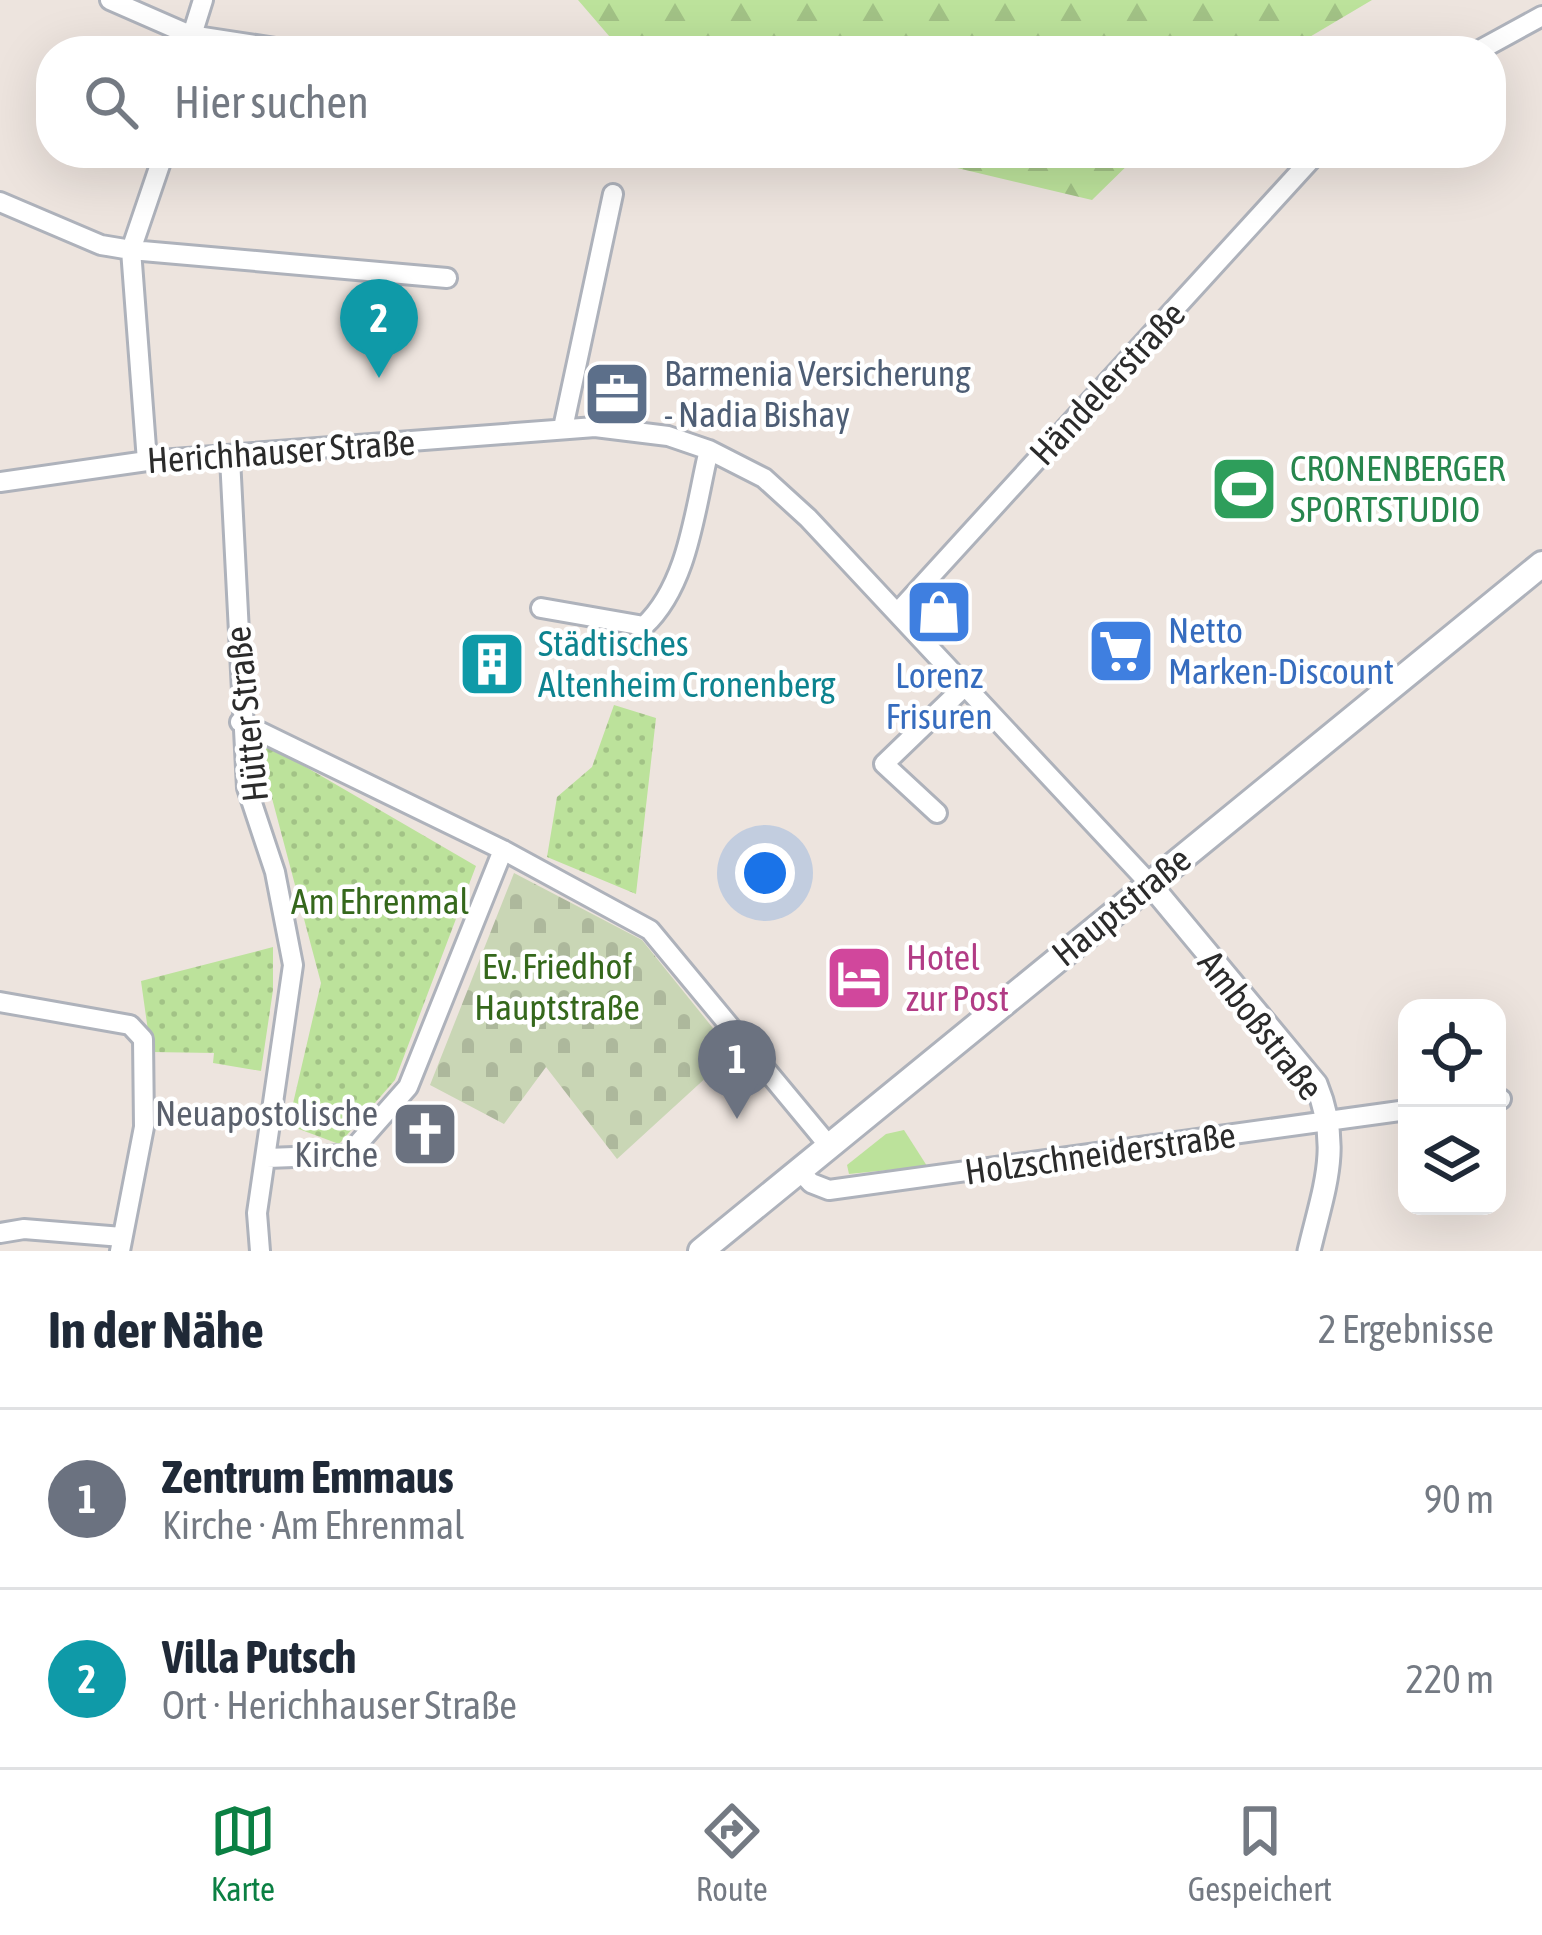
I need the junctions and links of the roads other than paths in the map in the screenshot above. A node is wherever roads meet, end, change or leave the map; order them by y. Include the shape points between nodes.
1 (110, 0) edge
2 (202, 0) edge
3 (1542, 16) edge
4 (176, 36) edge
5 (191, 36) edge
6 (1505, 36) edge
7 (159, 168) edge
8 (1303, 168) edge
9 (613, 194) dead end
10 (0, 202) edge
11 (131, 250) junction
12 (447, 278) dead end
13 (563, 428) junction
14 (710, 450) junction
15 (230, 458) junction
16 (147, 460) junction
17 (0, 482) edge
18 (1542, 564) edge
19 (541, 608) dead end
20 (897, 613) junction
21 (966, 685) junction
22 (240, 722) junction
23 (937, 813) dead end
24 (503, 850) junction
25 (1150, 884) junction
26 (0, 1001) edge
27 (1398, 1111) edge
28 (1330, 1119) junction
29 (830, 1147) junction
30 (267, 1158) junction
31 (800, 1171) junction
32 (0, 1233) edge
33 (121, 1244) edge
34 (260, 1251) edge
35 (701, 1251) edge
36 (1309, 1251) edge

1 - 4 street
2 - 5 street
3 - 6 street
7 - 11 street
8 - 20 street, Händelerstraße
9 - 13 street
10 - 11 street
11 - 12 street
11 - 16 street
13 - 14 street, Herichhauser Straße via 635,430
13 - 15 street, Herichhauser Straße
14 - 19 street via 678,573 644,626
14 - 20 street, Herichhauser Straße via 764,478
15 - 16 street, Herichhauser Straße
15 - 22 street, Hütter Straße
16 - 17 street, Herichhauser Straße
18 - 25 main road, Hauptstraße
20 - 21 street, Herichhauser Straße
21 - 23 street via 884,764
21 - 25 street, Herichhauser Straße
22 - 24 street
22 - 30 street, Hütter Straße via 247,788 293,965
24 - 29 street via 650,930
24 - 30 street via 408,1087 348,1155
25 - 28 street, Amboßstraße via 1316,1084
25 - 29 main road, Hauptstraße
26 - 33 street via 130,1025 143,1039 144,1126
27 - 28 street, Holzschneiderstraße
28 - 31 street, Holzschneiderstraße via 830,1190
28 - 36 street, Amboßstraße via 1332,1153
29 - 31 main road, Hauptstraße
30 - 34 street, Hütter Straße
31 - 35 main road, Hauptstraße
32 - 33 street via 24,1229

